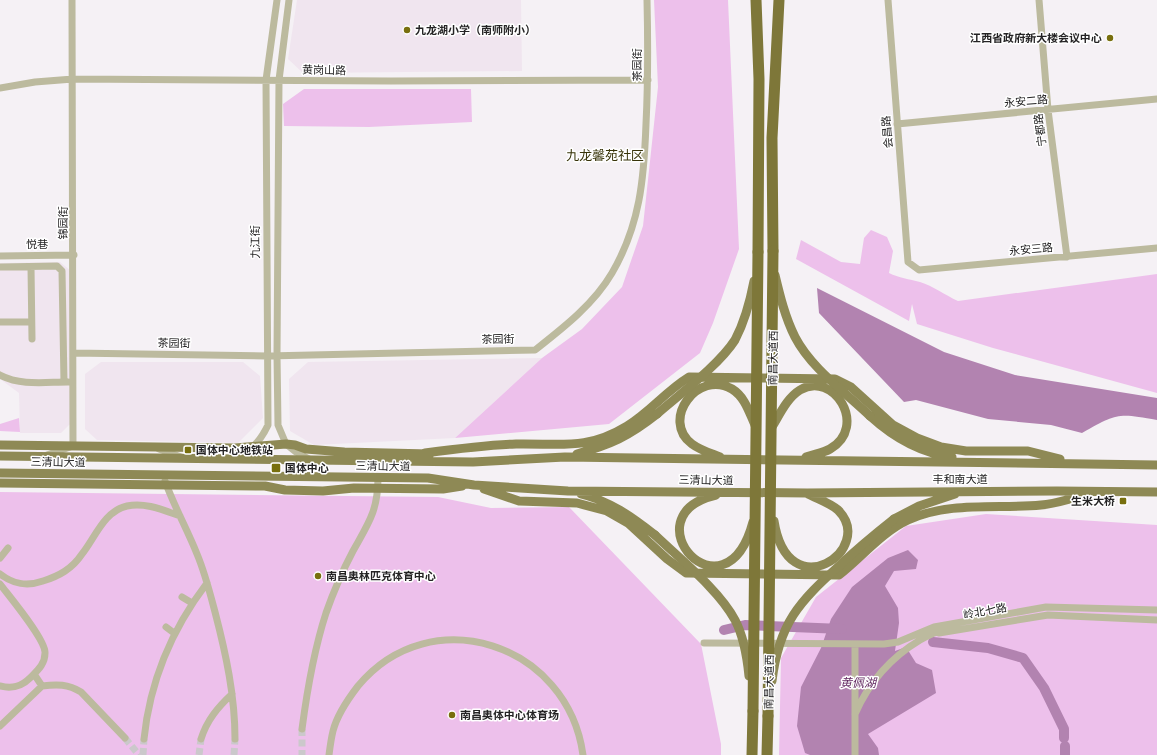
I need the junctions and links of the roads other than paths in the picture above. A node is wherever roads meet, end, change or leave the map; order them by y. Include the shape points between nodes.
1 (72, 0) edge
2 (277, 0) edge
3 (289, 0) edge
4 (647, 0) edge
5 (756, 0) edge
6 (779, 0) edge
7 (888, 0) edge
8 (1038, 0) edge
9 (73, 79) junction
10 (266, 80) junction
11 (279, 80) junction
12 (648, 80) junction
13 (0, 88) edge
14 (1157, 99) edge
15 (1048, 110) junction
16 (897, 124) junction
17 (1157, 248) edge
18 (74, 255) junction
19 (0, 256) edge
20 (758, 257) junction
21 (1067, 257) junction
22 (908, 262) joint
23 (773, 263) junction
24 (0, 267) edge
25 (31, 267) junction
26 (0, 322) edge
27 (32, 322) junction
28 (32, 339) dead end
29 (73, 353) junction
30 (276, 355) junction
31 (267, 356) junction
32 (0, 375) edge
33 (64, 382) junction
34 (73, 382) junction
35 (772, 427) junction
36 (757, 428) junction
37 (286, 444) junction
38 (0, 445) edge
39 (73, 446) junction
40 (253, 446) junction
41 (154, 447) junction
42 (344, 452) junction
43 (425, 452) junction
44 (0, 456) edge
45 (41, 457) junction
46 (565, 457) junction
47 (185, 458) junction
48 (224, 459) junction
49 (725, 459) junction
50 (764, 459) joint
51 (797, 459) junction
52 (313, 461) junction
53 (473, 462) junction
54 (989, 462) junction
55 (1077, 463) junction
56 (1157, 465) edge
57 (0, 474) edge
58 (163, 475) junction
59 (378, 478) junction
60 (0, 483) edge
61 (166, 485) junction
62 (474, 485) junction
63 (378, 489) junction
64 (568, 491) junction
65 (964, 491) junction
66 (729, 492) junction
67 (764, 492) joint
68 (1097, 492) junction
69 (1157, 492) edge
70 (807, 493) junction
71 (771, 506) junction
72 (756, 511) junction
73 (180, 516) junction
74 (8, 548) dead end
75 (0, 558) edge
76 (0, 574) edge
77 (207, 582) junction
78 (0, 584) edge
79 (182, 597) dead end
80 (192, 603) junction
81 (1157, 606) edge
82 (1157, 610) edge
83 (1157, 615) edge
84 (1157, 620) edge
85 (166, 627) dead end
86 (932, 631) junction
87 (174, 633) junction
88 (704, 643) dead end
89 (855, 644) junction
90 (34, 674) junction
91 (0, 686) edge
92 (42, 686) junction
93 (232, 694) junction
94 (753, 711) junction
95 (855, 714) junction
96 (768, 716) junction
97 (0, 726) edge
98 (302, 729) tunnel mouth
99 (125, 738) tunnel mouth
100 (144, 739) tunnel mouth
101 (201, 739) tunnel mouth
102 (234, 739) tunnel mouth
103 (329, 755) edge
104 (583, 755) edge
105 (752, 755) edge
106 (767, 755) edge
107 (855, 755) edge

1 - 9 street, 锦园街
2 - 10 street, 九江街
3 - 11 street, 九江街
4 - 12 street, 茶园街
5 - 20 highway, 南昌大道西 via 759,79
6 - 23 highway, 南昌大道西, bridge via 772,138
7 - 16 street, 会昌路
8 - 15 street, 宁都路
9 - 10 street, 黄岗山路
9 - 13 street, 黄岗山路
9 - 18 street, 锦园街
10 - 11 street, 黄岗山路
10 - 31 street, 九江街
11 - 12 street, 黄岗山路
11 - 30 street, 九江街
12 - 30 street, 茶园街 via 644,176 637,214 626,245 611,274 588,303 535,350
14 - 15 street, 永安二路
15 - 16 street, 永安二路
15 - 21 street, 宁都路
16 - 22 street, 会昌路
17 - 21 street, 永安三路
18 - 19 street, 悦巷
18 - 29 street, 锦园街
20 - 36 highway, 南昌大道西, bridge
20 - 46 main road, bridge via 750,302 743,323 734,341 706,371 634,432 610,444
21 - 22 street, 永安三路 via 919,270
23 - 35 highway, 南昌大道西, bridge
23 - 54 main road, bridge via 782,302 795,337 813,361 870,416 887,431 916,448 948,457
24 - 25 street
25 - 27 street
25 - 33 street via 57,266 62,271
26 - 27 street
27 - 28 street
29 - 31 street, 茶园街
29 - 34 street, 锦园街
30 - 31 street, 茶园街
30 - 37 street, 九江街 via 278,425
31 - 40 street, 九江街 via 268,425 262,438
32 - 33 street via 20,382
33 - 34 street
34 - 39 street, 锦园街
35 - 51 main road via 791,398 808,387 829,390 843,403 848,420 843,437 830,449
35 - 71 highway, 南昌大道西, bridge
36 - 49 main road via 747,406 731,389 718,386 702,388 692,393 686,401 680,423 684,434 691,443
36 - 72 highway, 南昌大道西, bridge
37 - 40 main road
37 - 42 main road via 306,449
37 - 52 street
38 - 39 main road
39 - 41 main road
39 - 45 street
40 - 41 main road
40 - 48 street, 九江街 via 242,455
41 - 47 street
42 - 43 main road
42 - 52 main road
43 - 53 main road
43 - 55 main road via 516,444 582,444 627,426 689,377 835,379 844,382 893,425 916,438 966,451 1028,451
44 - 45 main road, 三清山大道
45 - 47 main road, 三清山大道
46 - 49 main road, 三清山大道
46 - 53 main road, 三清山大道
47 - 48 main road, 三清山大道
48 - 52 main road, 三清山大道
49 - 50 main road, 三清山大道
50 - 51 main road, 丰和南大道
51 - 54 main road, 丰和南大道
52 - 53 main road, 三清山大道
54 - 55 main road, 丰和南大道
55 - 56 main road, 丰和南大道
57 - 58 main road, 三清山大道
58 - 59 main road, 三清山大道
58 - 61 street
59 - 62 main road, 三清山大道 via 428,478
59 - 63 street
60 - 61 main road
61 - 63 main road via 265,486 285,490 323,491
61 - 73 street
62 - 63 main road
62 - 64 main road, 三清山大道
62 - 68 main road via 519,501 577,504 606,511 628,523 686,573 839,575 889,532 908,520 929,512 961,508 1043,505
63 - 98 street via 372,518 352,553 326,613 311,674
64 - 66 main road, 三清山大道
64 - 94 main road, bridge via 606,502 634,518 714,591 734,619 744,642
65 - 68 main road, 丰和南大道
65 - 70 main road, 丰和南大道
65 - 96 main road, bridge via 919,506 894,519 809,592 787,625 779,648
66 - 67 main road, 三清山大道
66 - 72 main road, bridge via 706,498 690,508 682,521 679,530 684,549 700,564 718,566 736,557 748,537
67 - 70 main road, 丰和南大道
68 - 69 main road, 丰和南大道
70 - 71 main road, bridge via 838,511 846,527 847,537 842,551 820,566 800,565 789,558 775,532
71 - 96 highway, 南昌大道西, bridge
72 - 94 highway, 南昌大道西, bridge
73 - 76 street via 150,506 126,506 110,515 82,555 61,574 35,584 12,583
73 - 77 street via 198,554
74 - 75 street
77 - 80 street
77 - 93 street via 224,647
78 - 90 street via 39,637 46,651 43,665
79 - 80 street
80 - 87 street
81 - 86 street via 1046,603 947,621
82 - 86 street via 1046,607
83 - 86 street, 岭北七路 via 1047,612
84 - 86 street via 1048,615
85 - 87 street
86 - 89 street via 889,644
86 - 95 street, 岭北七路 via 896,657 876,677 864,694
87 - 100 street via 156,677
88 - 89 street
89 - 95 street, 岭北七路
90 - 91 street via 24,684 10,688
90 - 92 street
92 - 97 street
92 - 99 street via 57,684 81,692
93 - 101 street via 216,709 204,728
93 - 102 street
94 - 105 highway
95 - 107 street, 岭北七路
96 - 106 highway
103 - 104 street via 333,730 347,700 368,674 395,655 426,643 458,640 491,645 522,658 548,678 568,704 580,735

